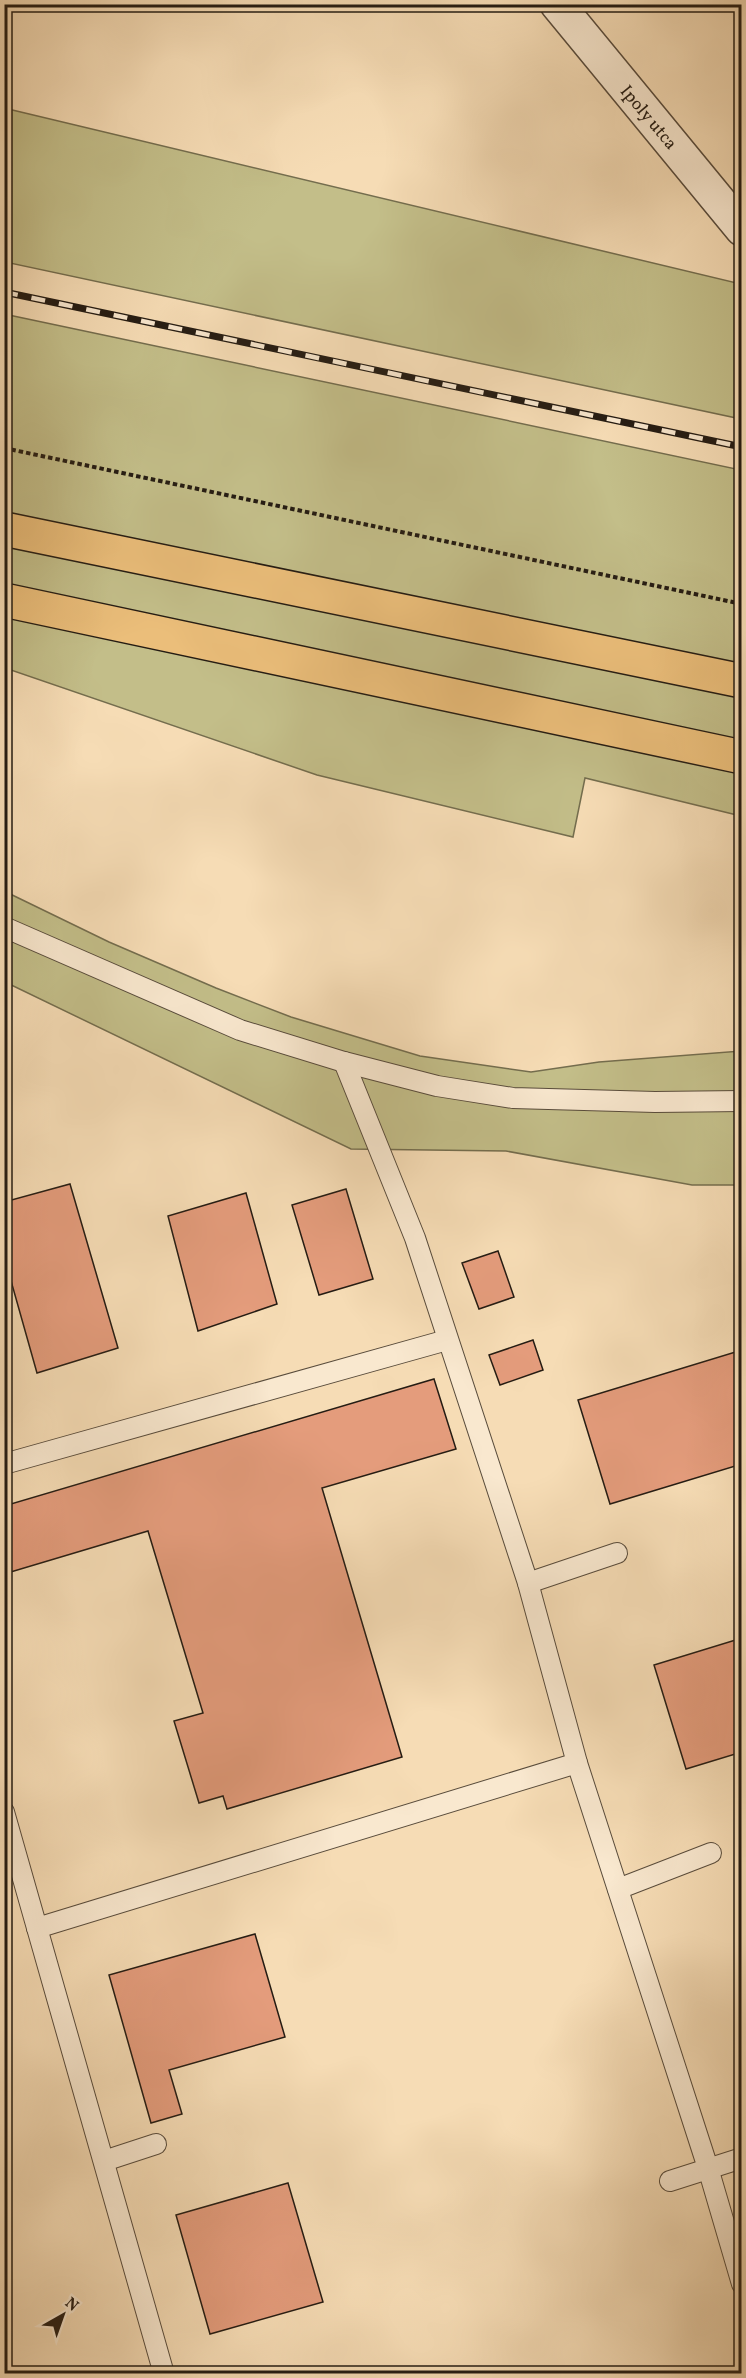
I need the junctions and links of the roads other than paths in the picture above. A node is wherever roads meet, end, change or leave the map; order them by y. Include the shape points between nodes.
1 (557, 4) edge
2 (741, 228) edge
3 (4, 529) edge
4 (4, 600) edge
5 (741, 681) edge
6 (741, 757) edge
7 (4, 927) edge
8 (344, 1062) junction
9 (741, 1101) edge
10 (447, 1340) junction
11 (4, 1464) edge
12 (617, 1553) dead end
13 (528, 1583) junction
14 (577, 1763) junction
15 (4, 1812) edge
16 (711, 1853) dead end
17 (618, 1888) junction
18 (37, 1928) junction
19 (156, 2144) dead end
20 (741, 2158) edge
21 (104, 2161) junction
22 (708, 2168) junction
23 (670, 2181) dead end
24 (741, 2284) edge
25 (164, 2373) edge

1 - 2 street, Ipoly utca
3 - 5 main road
4 - 6 main road
7 - 8 lane via 240,1030
8 - 9 lane via 437,1086 513,1098
8 - 10 lane via 415,1238
10 - 11 lane
10 - 13 lane
12 - 13 lane
13 - 14 lane
14 - 17 lane
14 - 18 lane
15 - 18 lane
16 - 17 lane
17 - 22 lane
18 - 21 lane
19 - 21 lane
20 - 22 lane
21 - 25 lane
22 - 23 lane
22 - 24 lane

